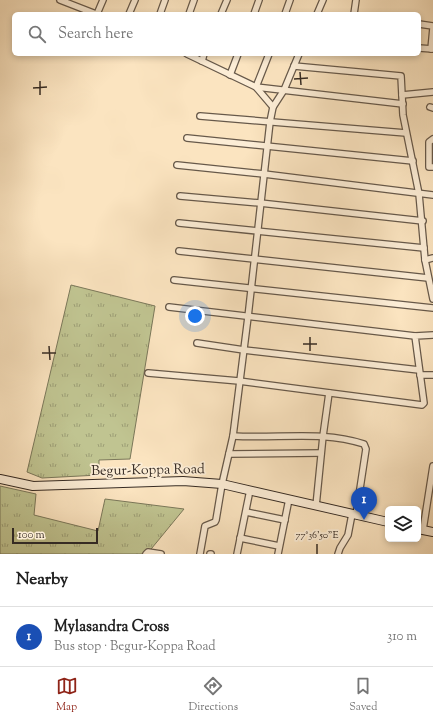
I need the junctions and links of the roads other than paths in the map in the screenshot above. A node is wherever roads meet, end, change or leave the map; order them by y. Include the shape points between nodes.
1 (60, 0) edge
2 (103, 0) edge
3 (135, 0) edge
4 (165, 0) edge
5 (194, 0) edge
6 (226, 0) edge
7 (259, 0) edge
8 (290, 0) edge
9 (323, 0) edge
10 (356, 0) edge
11 (71, 2) edge
12 (93, 12) edge
13 (98, 12) edge
14 (130, 12) edge
15 (161, 12) edge
16 (190, 12) edge
17 (222, 12) edge
18 (255, 12) edge
19 (286, 12) edge
20 (320, 12) edge
21 (354, 12) edge
22 (421, 24) edge
23 (433, 27) edge
24 (421, 48) edge
25 (432, 49) edge
26 (191, 56) edge
27 (203, 56) edge
28 (237, 56) edge
29 (268, 56) edge
30 (298, 56) edge
31 (202, 60) junction
32 (294, 66) junction
33 (230, 75) junction
34 (256, 87) junction
35 (284, 90) junction
36 (433, 92) edge
37 (402, 95) junction
38 (402, 104) junction
39 (273, 107) junction
40 (200, 116) dead end
41 (270, 122) junction
42 (406, 132) junction
43 (187, 138) dead end
44 (433, 139) edge
45 (268, 147) junction
46 (413, 161) junction
47 (177, 165) dead end
48 (433, 167) edge
49 (264, 174) junction
50 (419, 194) junction
51 (180, 196) dead end
52 (433, 196) edge
53 (260, 203) junction
54 (422, 221) junction
55 (179, 223) dead end
56 (258, 231) junction
57 (424, 248) junction
58 (178, 251) dead end
59 (433, 258) edge
60 (254, 260) junction
61 (425, 260) junction
62 (428, 278) junction
63 (174, 280) dead end
64 (252, 288) junction
65 (433, 299) edge
66 (169, 307) dead end
67 (433, 308) edge
68 (248, 317) junction
69 (415, 336) junction
70 (433, 336) edge
71 (197, 342) dead end
72 (244, 350) junction
73 (420, 372) junction
74 (148, 373) dead end
75 (433, 375) edge
76 (239, 381) junction
77 (329, 393) junction
78 (233, 436) junction
79 (323, 436) junction
80 (321, 453) junction
81 (229, 454) junction
82 (433, 466) edge
83 (0, 479) edge
84 (222, 484) junction
85 (250, 490) junction
86 (288, 499) junction
87 (316, 506) junction
88 (246, 512) junction
89 (354, 515) junction
90 (285, 520) junction
91 (385, 521) edge
92 (421, 524) edge
93 (421, 529) edge
94 (433, 532) edge
95 (240, 538) junction
96 (279, 546) junction
97 (146, 554) edge
98 (161, 554) edge
99 (200, 554) edge
100 (237, 554) edge
101 (278, 554) edge
102 (338, 554) edge

1 - 11 street
2 - 13 street
3 - 14 street
4 - 15 street
5 - 16 street
6 - 17 street
7 - 18 street
8 - 19 street
9 - 20 street
10 - 21 street
11 - 12 street
22 - 23 street
23 - 25 street
24 - 25 street
26 - 31 street
27 - 31 street
28 - 33 street
29 - 34 street
30 - 32 street
31 - 33 street
32 - 35 street
32 - 37 street via 400,76
33 - 34 street
34 - 35 street
34 - 39 street
35 - 38 street
35 - 39 street
36 - 37 street
37 - 38 street
38 - 42 street
39 - 41 street
40 - 41 street
41 - 42 street
41 - 45 street
42 - 46 street
43 - 45 street
44 - 48 street via 429,142 429,167
45 - 46 street
45 - 49 street
46 - 50 street
47 - 49 street
49 - 50 street
49 - 53 street
50 - 52 street
50 - 54 street
51 - 53 street
53 - 54 street
53 - 56 street
54 - 57 street
55 - 56 street
56 - 57 street
56 - 60 street
57 - 61 street
58 - 60 street
59 - 61 street
60 - 62 street
60 - 64 street
61 - 62 street
62 - 65 street
63 - 64 street
64 - 67 street
64 - 68 street
66 - 68 street
68 - 69 street
68 - 72 street
69 - 70 street
69 - 73 street
71 - 72 street
72 - 73 street
72 - 76 street
73 - 75 street
73 - 77 street via 424,403 422,405
74 - 76 street
76 - 77 street
76 - 78 street
77 - 79 street
78 - 79 street
78 - 81 street
79 - 80 street
79 - 89 street via 366,446
80 - 81 street
80 - 87 street
81 - 84 street
82 - 92 street
83 - 84 main road, Begur-Koppa Road via 33,486 183,481
84 - 85 main road, Begur-Koppa Road
84 - 99 street via 216,520 205,526
85 - 86 main road, Begur-Koppa Road
85 - 88 street
86 - 87 main road, Begur-Koppa Road
86 - 90 street
87 - 89 main road, Begur-Koppa Road
88 - 90 street
88 - 95 street
89 - 91 main road, Begur-Koppa Road
89 - 102 street via 348,536
90 - 96 street
93 - 94 main road
95 - 96 street
95 - 100 street
96 - 101 street
97 - 98 street

